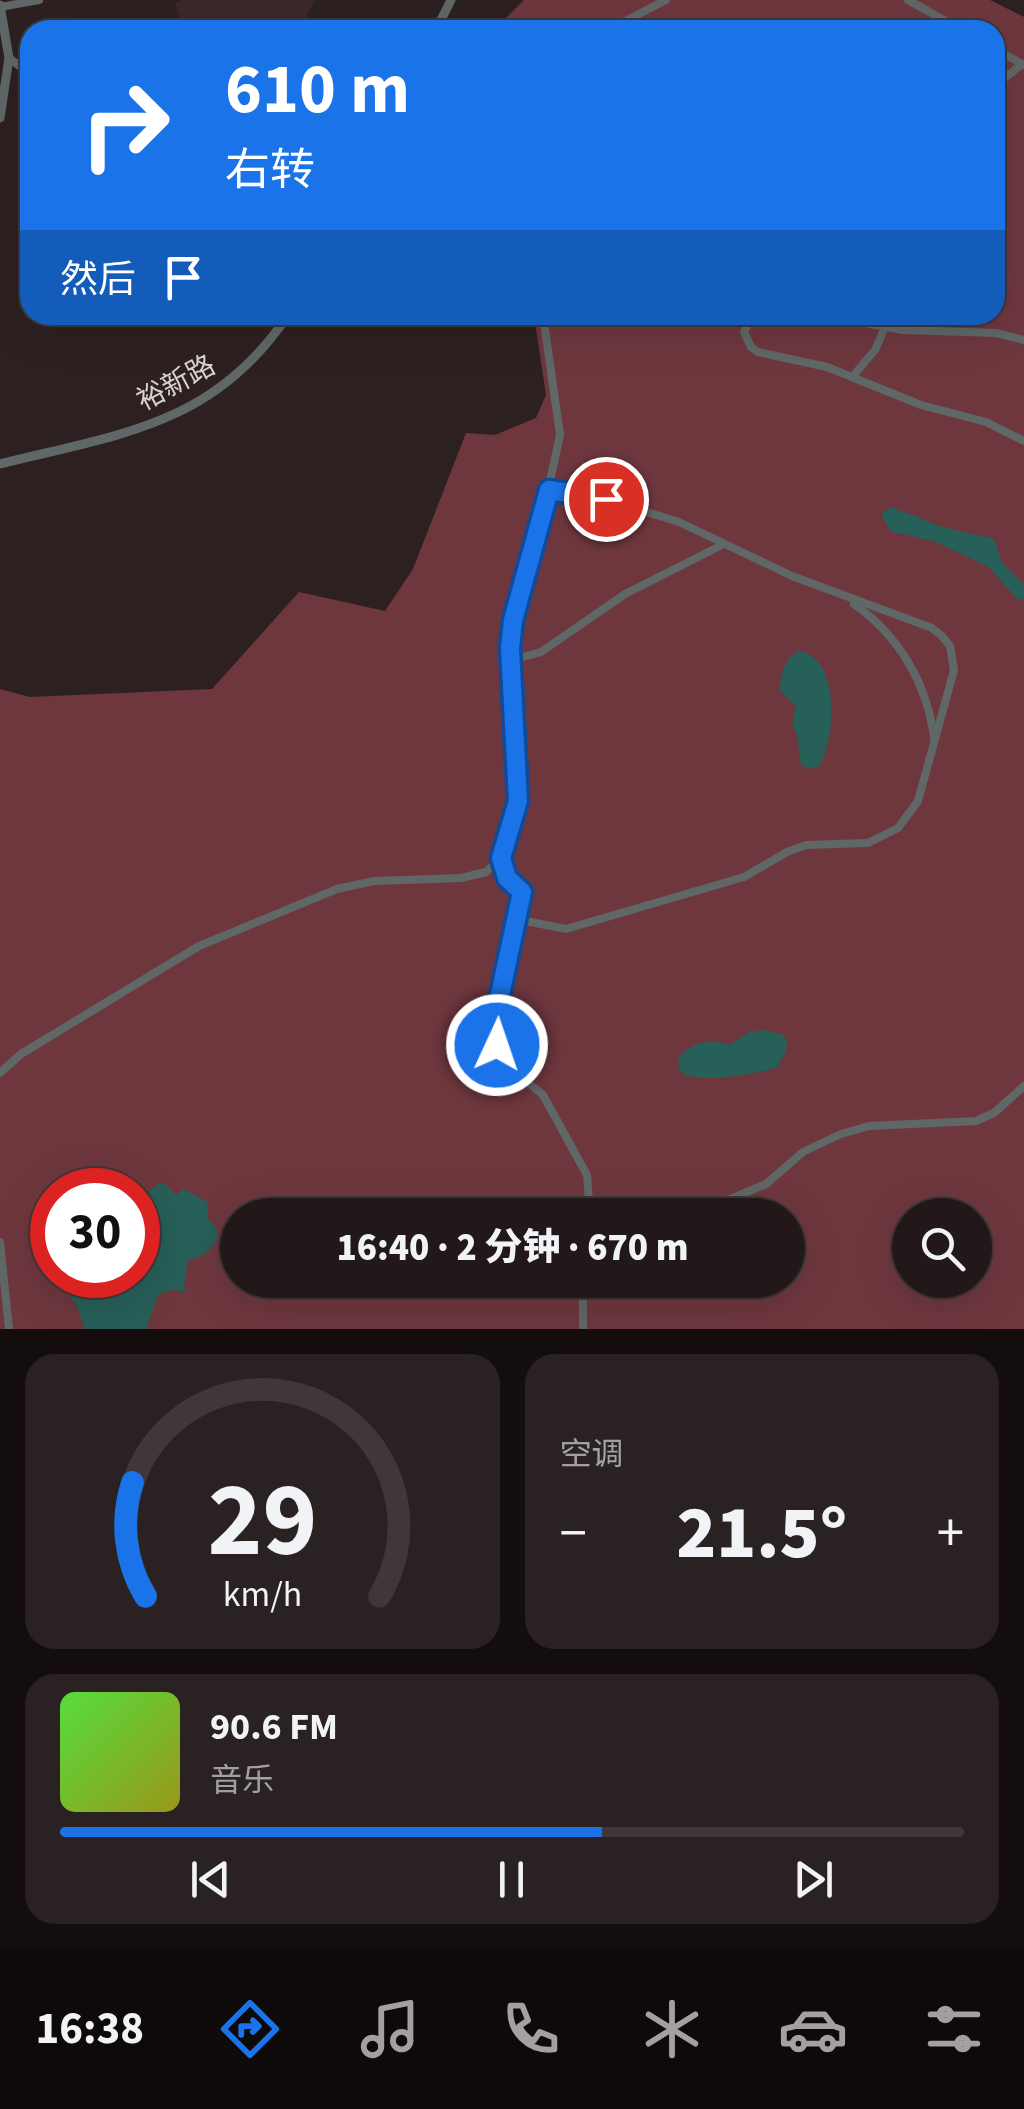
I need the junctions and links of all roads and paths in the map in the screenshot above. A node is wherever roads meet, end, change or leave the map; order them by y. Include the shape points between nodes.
1 (39, 0) edge
2 (666, 0) edge
3 (908, 0) edge
4 (0, 6) edge
5 (627, 20) edge
6 (944, 20) edge
7 (9, 58) junction
8 (20, 66) edge
9 (0, 118) edge
10 (281, 325) edge
11 (544, 325) edge
12 (747, 325) edge
13 (873, 325) edge
14 (884, 327) junction
15 (1024, 340) edge
16 (853, 376) junction
17 (1024, 441) edge
18 (0, 464) edge
19 (549, 490) junction
20 (724, 544) junction
21 (842, 596) junction
22 (511, 656) junction
23 (934, 742) junction
24 (501, 858) junction
25 (516, 919) junction
26 (0, 1074) edge
27 (1024, 1086) edge
28 (589, 1193) junction
29 (589, 1198) edge
30 (600, 1198) edge
31 (732, 1198) edge
32 (0, 1242) edge
33 (583, 1298) edge
34 (10, 1329) edge
35 (583, 1329) edge

1 - 4 street
2 - 5 street
3 - 6 street
4 - 7 street
7 - 8 street
7 - 9 street
10 - 18 street, 裕新路 via 241,372 169,419
11 - 19 street via 560,435
12 - 16 street via 751,348
13 - 14 street
14 - 15 street via 996,332
14 - 16 street
16 - 17 street
19 - 20 street via 642,510
19 - 22 street via 513,620
20 - 21 street
20 - 22 street via 625,594 541,652
21 - 23 street via 903,652 924,695
21 - 23 street via 932,628 950,646 954,670
22 - 24 street via 518,801
23 - 25 street via 913,811 878,839 806,845 744,878 566,929
24 - 25 street via 507,878 522,892
24 - 26 street via 486,872 461,878 374,881 337,890 200,946 20,1054
25 - 28 street via 494,1023 497,1045 542,1095 587,1175
27 - 31 street via 976,1121 870,1126 841,1134
28 - 29 street
28 - 30 street
32 - 34 street
33 - 35 street

